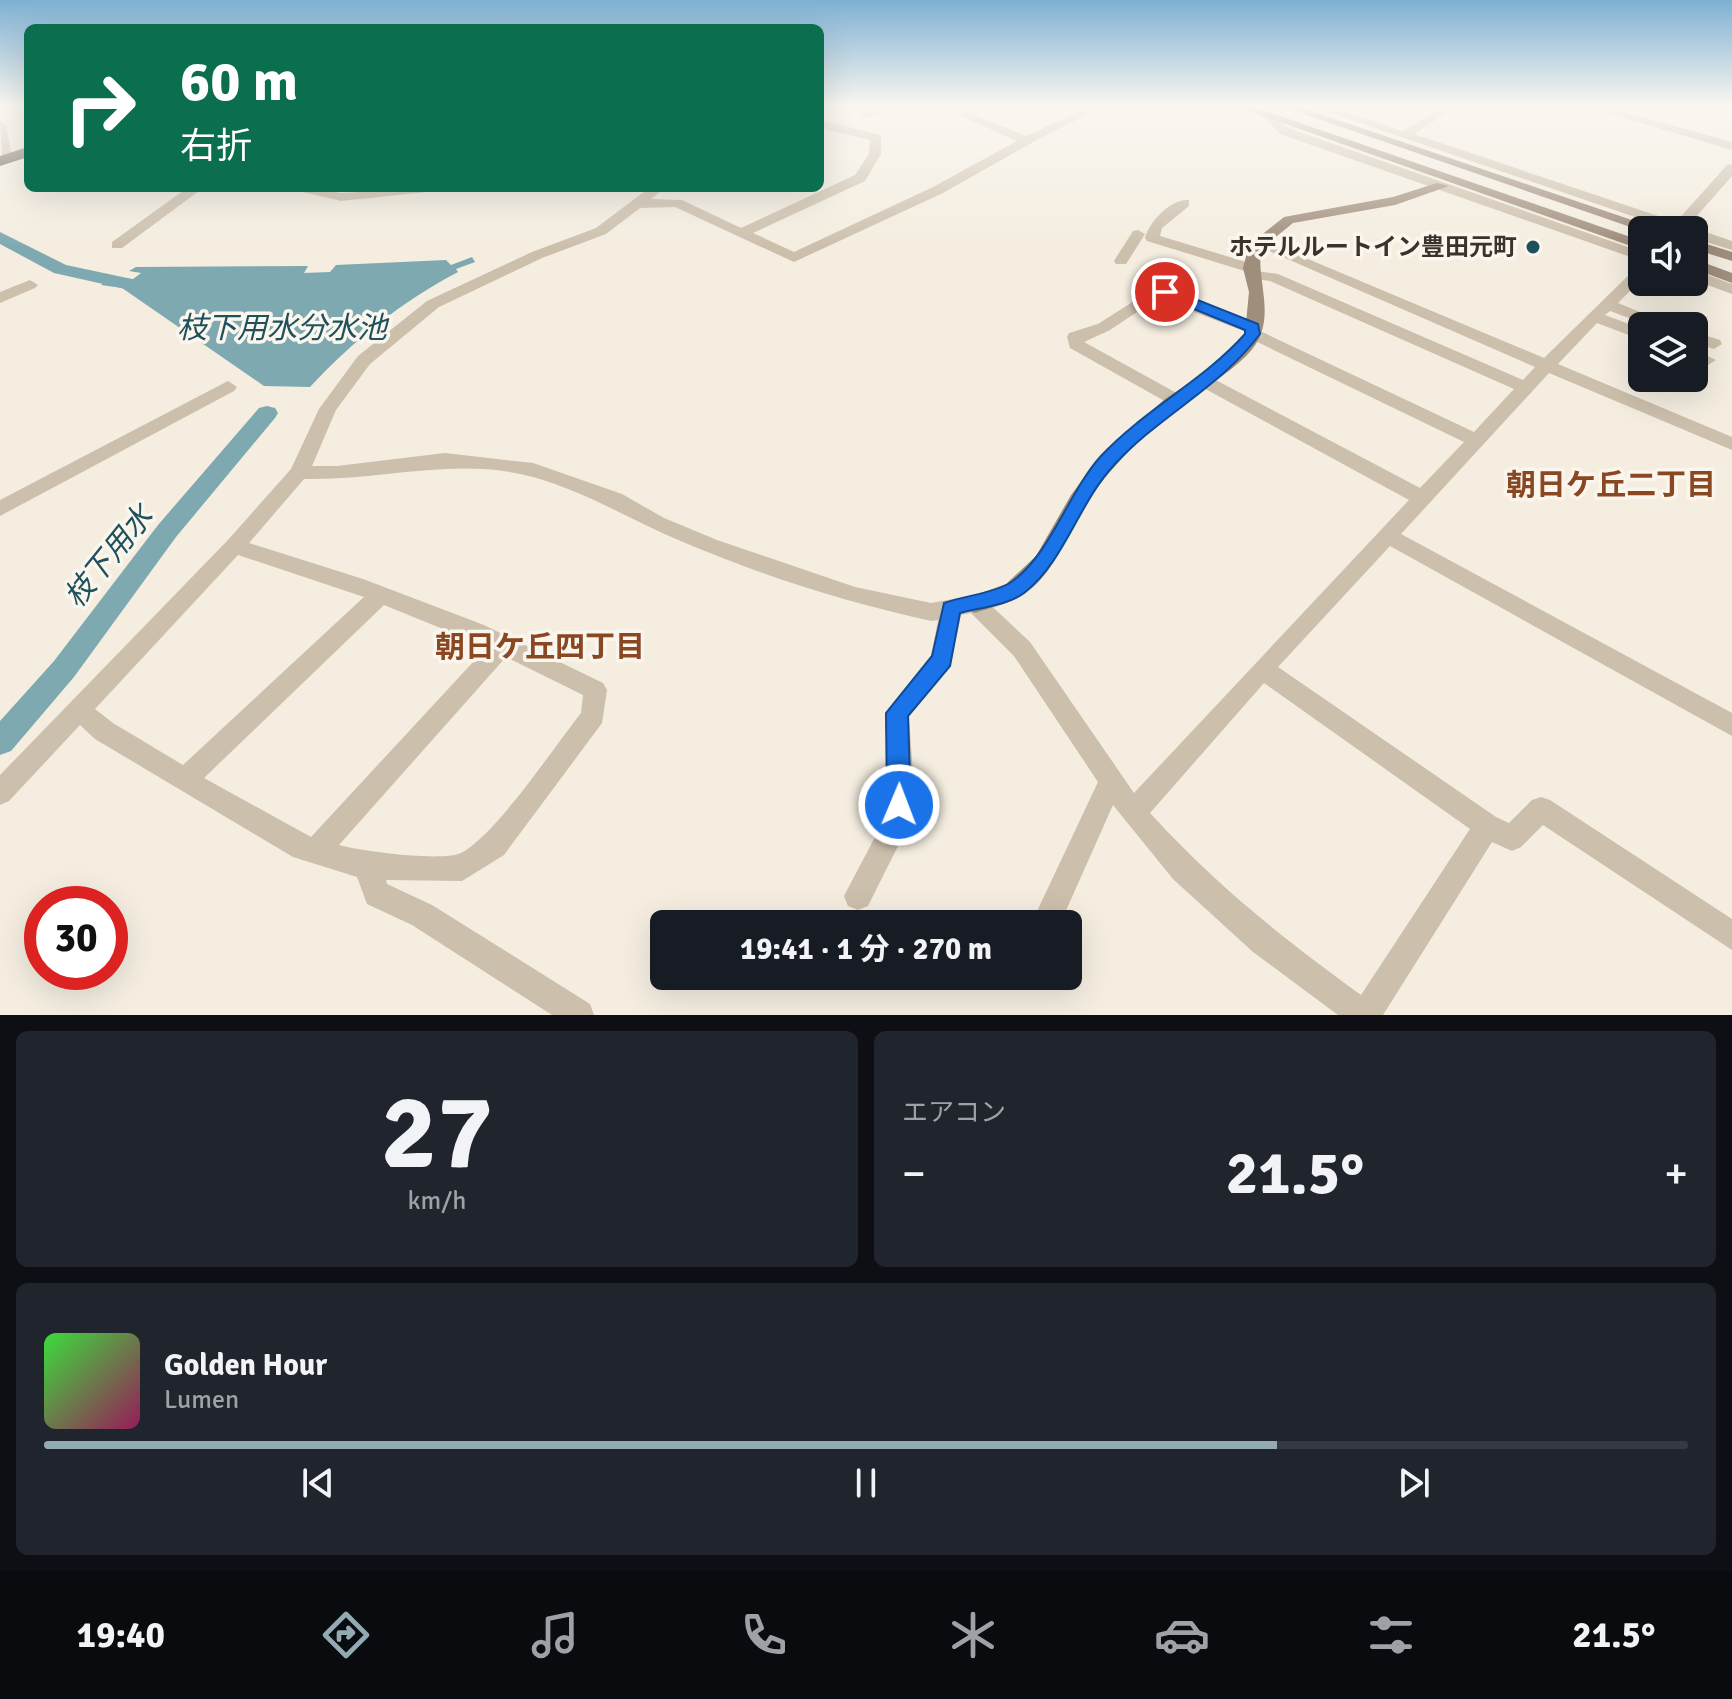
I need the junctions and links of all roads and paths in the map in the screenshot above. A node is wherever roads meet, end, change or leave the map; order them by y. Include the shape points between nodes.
1 (875, 152) edge
2 (1007, 152) edge
3 (1345, 152) edge
4 (1376, 152) edge
5 (1425, 152) edge
6 (1455, 152) edge
7 (24, 153) edge
8 (1460, 154) junction
9 (4, 160) edge
10 (1732, 168) edge
11 (1487, 173) junction
12 (1518, 184) junction
13 (1442, 186) junction
14 (1563, 188) junction
15 (190, 192) edge
16 (314, 192) edge
17 (389, 192) edge
18 (653, 192) edge
19 (1184, 203) dead end
20 (637, 204) junction
21 (1514, 211) junction
22 (1559, 216) junction
23 (1645, 216) edge
24 (1693, 216) edge
25 (1628, 221) edge
26 (741, 233) junction
27 (1139, 234) junction
28 (1708, 238) edge
29 (1628, 241) edge
30 (1260, 244) junction
31 (117, 245) dead end
32 (1732, 246) edge
33 (1708, 249) edge
34 (1628, 252) edge
35 (1732, 257) edge
36 (1121, 261) dead end
37 (1708, 269) edge
38 (1253, 271) junction
39 (1732, 278) edge
40 (1708, 280) edge
41 (1628, 284) edge
42 (30, 285) dead end
43 (1732, 289) edge
44 (0, 298) edge
45 (1601, 310) junction
46 (1628, 317) edge
47 (1628, 326) edge
48 (1253, 331) junction
49 (1549, 364) junction
50 (1204, 381) junction
51 (228, 387) dead end
52 (1526, 388) junction
53 (1176, 400) junction
54 (1477, 441) junction
55 (1732, 444) edge
56 (299, 472) junction
57 (1423, 499) junction
58 (0, 509) edge
59 (1388, 536) junction
60 (234, 546) junction
61 (380, 595) junction
62 (963, 606) junction
63 (503, 645) junction
64 (1262, 669) junction
65 (81, 711) junction
66 (1732, 725) edge
67 (185, 780) junction
68 (1111, 781) junction
69 (0, 793) edge
70 (1133, 813) junction
71 (1487, 826) junction
72 (315, 852) junction
73 (367, 866) junction
74 (858, 896) dead end
75 (1051, 910) edge
76 (1732, 936) edge
77 (579, 1015) edge
78 (1364, 1015) edge

1 - 26 street via 860,178
2 - 26 street via 794,258
3 - 13 street
4 - 22 street
5 - 11 street
6 - 8 street
7 - 9 highway
8 - 11 street
8 - 14 street
10 - 24 street
11 - 12 street
12 - 14 street
12 - 25 street
13 - 21 street
13 - 30 street via 1395,201 1289,220
14 - 23 street
15 - 31 street
16 - 17 street via 341,197
18 - 20 street
19 - 27 street
20 - 26 street via 677,203
20 - 56 street via 601,231 433,304 364,360 328,409
21 - 22 street
21 - 34 street
22 - 29 street
27 - 36 street
27 - 38 street
28 - 32 street
30 - 38 street via 1254,248
30 - 49 street
33 - 35 street
37 - 39 street
38 - 48 street
38 - 52 street
40 - 43 street
41 - 45 street
42 - 44 street
45 - 46 street
45 - 47 street
45 - 49 street
48 - 50 street via 1225,367
48 - 53 street via 1156,292 1104,327 1075,337 1076,344
48 - 54 street
49 - 52 street
49 - 55 street
50 - 53 street
50 - 57 street
51 - 58 street
52 - 54 street
53 - 62 street via 1108,460 1043,562 1014,590
54 - 57 street
56 - 60 street
56 - 62 street via 337,473 445,460 533,470 810,581 931,612
57 - 59 street
59 - 64 street
59 - 66 street
60 - 61 street
60 - 65 street
61 - 63 street
61 - 67 street
62 - 68 street via 1022,649
62 - 74 street via 942,660 897,713 897,822
63 - 72 street
63 - 73 street via 595,690 593,716 494,846 462,868
64 - 70 street
64 - 71 street
65 - 67 street
65 - 69 street
67 - 72 street
68 - 70 street
68 - 75 street
70 - 78 street via 1183,869 1263,942
71 - 76 street via 1512,838 1541,809
71 - 78 street
72 - 73 street
73 - 77 street via 377,894 422,915

